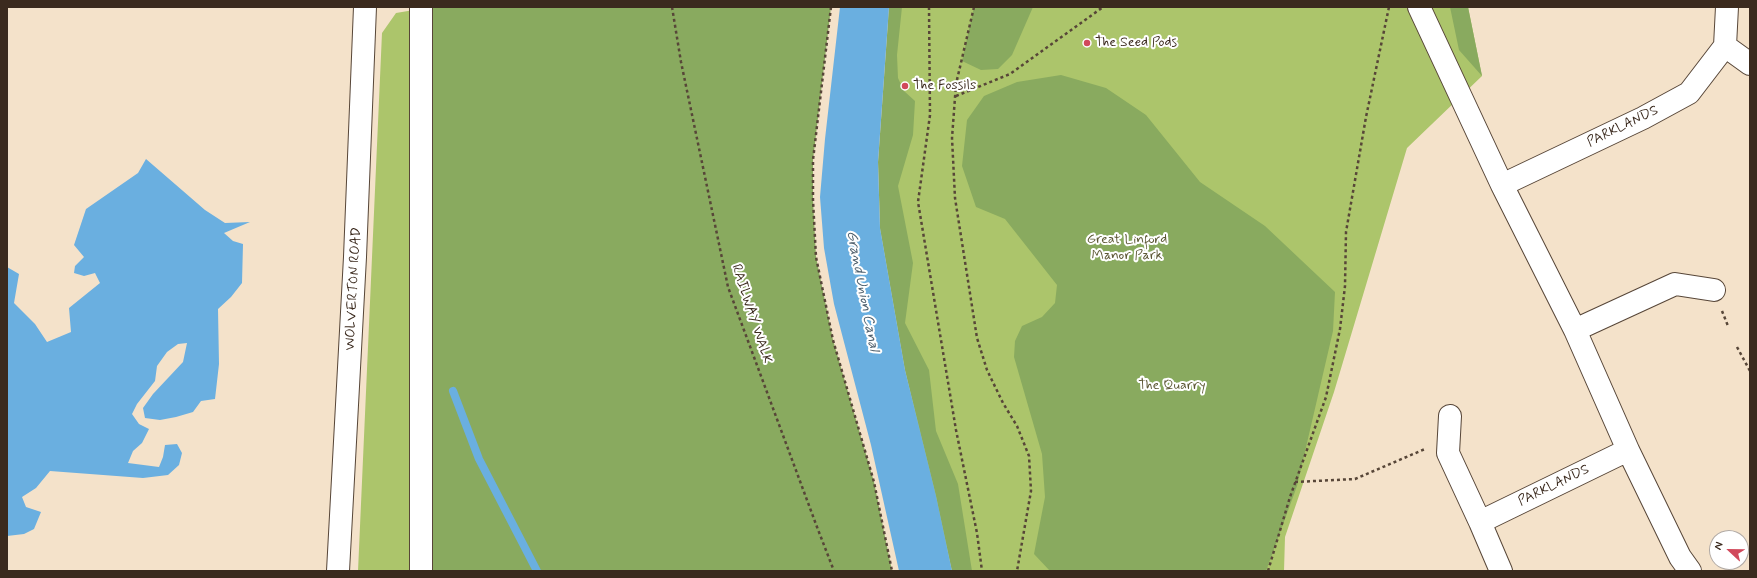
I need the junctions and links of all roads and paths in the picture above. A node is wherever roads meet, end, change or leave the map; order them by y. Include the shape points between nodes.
1 (365, 7) edge
2 (421, 7) edge
3 (672, 7) edge
4 (831, 7) edge
5 (929, 7) edge
6 (974, 7) edge
7 (1103, 7) edge
8 (1389, 7) edge
9 (1419, 7) edge
10 (1727, 7) edge
11 (1725, 46) junction
12 (1750, 64) edge
13 (956, 96) junction
14 (1502, 185) junction
15 (1714, 290) dead end
16 (1575, 330) junction
17 (1737, 347) dead end
18 (1750, 372) edge
19 (1450, 416) dead end
20 (1449, 439) junction
21 (1628, 450) junction
22 (1295, 482) junction
23 (1480, 522) junction
24 (1017, 570) edge
25 (338, 571) edge
26 (421, 571) edge
27 (834, 571) edge
28 (892, 571) edge
29 (982, 571) edge
30 (1021, 571) edge
31 (1268, 571) edge
32 (1501, 571) edge
33 (1690, 571) edge

1 - 25 street, WOLVERTON ROAD via 356,250
2 - 26 street
3 - 27 path, RAILWAY WALK via 728,287
4 - 28 path via 813,160 816,256 833,340 874,482
5 - 29 path via 930,115 918,202
6 - 13 path via 956,84
7 - 13 path via 1010,74
8 - 22 path via 1346,232 1345,286 1340,329 1326,397
9 - 14 street
10 - 11 street
11 - 12 street
11 - 14 street, PARKLANDS via 1689,93 1643,118
13 - 24 path via 952,138 954,198 977,338 987,370 1017,426 1029,456 1030,491
14 - 16 street
15 - 16 street via 1675,284
16 - 21 street
17 - 18 path
19 - 20 street
20 - 22 path via 1355,479
20 - 23 street via 1448,453
21 - 23 street, PARKLANDS
21 - 33 street via 1680,558
22 - 31 path
23 - 32 street
24 - 30 path

